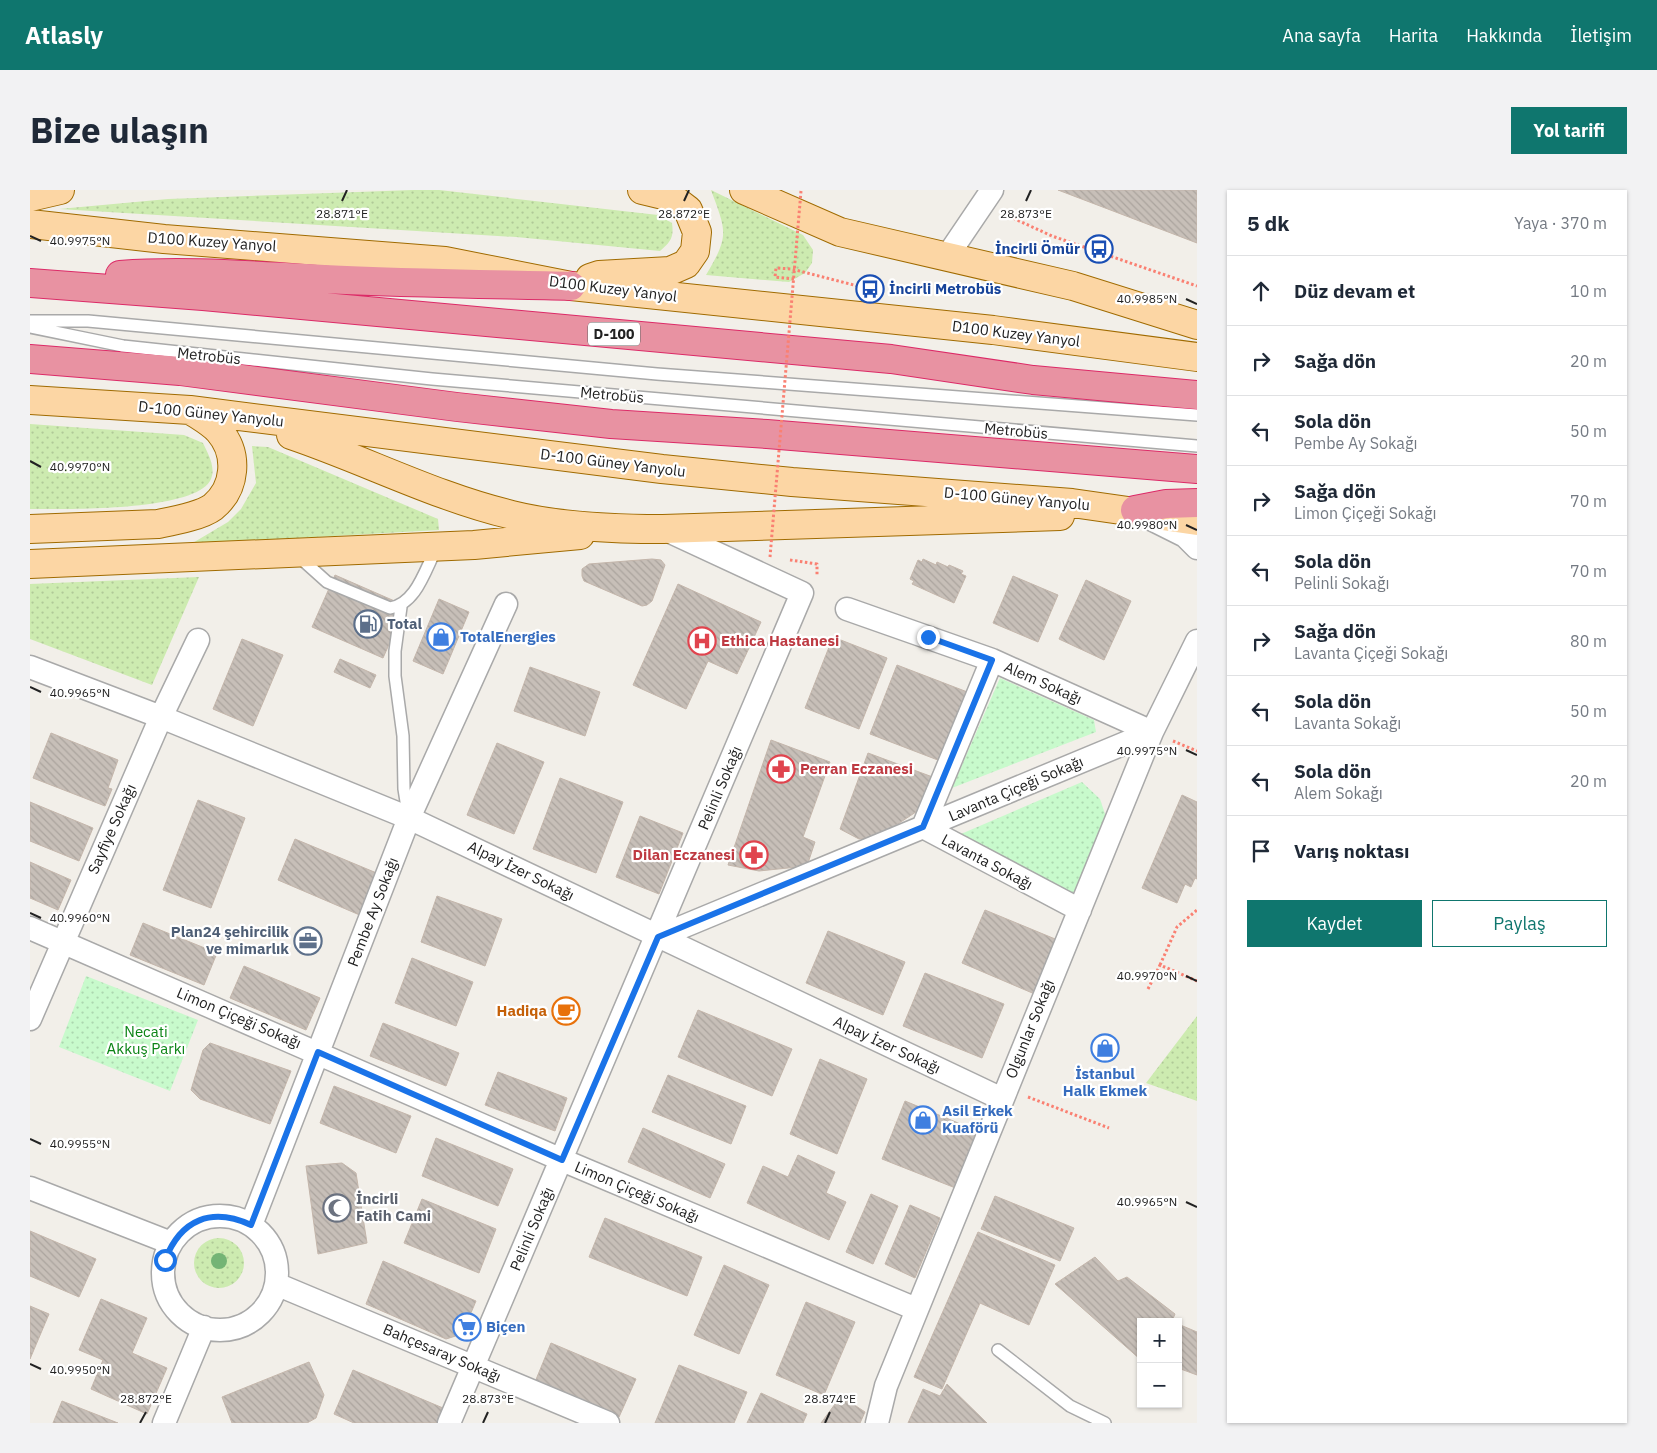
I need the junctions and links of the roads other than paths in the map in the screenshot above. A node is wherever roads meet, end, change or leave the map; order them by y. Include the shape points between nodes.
1 (60, 190) edge
2 (642, 190) edge
3 (744, 190) edge
4 (771, 190) edge
5 (30, 196) edge
6 (988, 197) edge
7 (30, 224) edge
8 (840, 232) junction
9 (946, 258) junction
10 (30, 283) edge
11 (65, 285) junction
12 (571, 286) junction
13 (30, 321) edge
14 (1197, 325) edge
15 (30, 327) edge
16 (1197, 357) edge
17 (30, 359) edge
18 (1197, 395) edge
19 (30, 400) edge
20 (190, 410) junction
21 (1197, 415) edge
22 (1197, 446) edge
23 (1197, 469) edge
24 (1197, 504) edge
25 (1135, 510) junction
26 (1197, 520) edge
27 (30, 529) edge
28 (625, 529) junction
29 (663, 529) junction
30 (436, 547) junction
31 (1197, 548) edge
32 (295, 553) junction
33 (30, 564) edge
34 (506, 604) dead end
35 (401, 607) junction
36 (847, 610) dead end
37 (198, 640) dead end
38 (1197, 641) edge
39 (992, 660) junction
40 (30, 668) edge
41 (161, 717) junction
42 (1152, 732) junction
43 (409, 818) junction
44 (923, 827) junction
45 (1080, 910) junction
46 (30, 928) edge
47 (658, 937) junction
48 (63, 942) junction
49 (30, 1019) edge
50 (318, 1052) junction
51 (1004, 1094) junction
52 (562, 1160) junction
53 (30, 1188) edge
54 (251, 1225) junction
55 (171, 1244) junction
56 (276, 1284) junction
57 (916, 1309) junction
58 (204, 1327) junction
59 (998, 1350) dead end
60 (473, 1366) junction
61 (164, 1423) edge
62 (449, 1423) edge
63 (608, 1423) edge
64 (876, 1423) edge
65 (1105, 1423) edge

1 - 5 main road
2 - 12 main road via 671,197 688,210 697,232 695,251 686,264 670,272 599,275
3 - 8 main road
4 - 8 main road
6 - 9 street
7 - 12 main road, D100 Kuzey Yanyol via 446,261
8 - 9 main road
9 - 14 main road via 1073,286
10 - 11 highway, D-100
11 - 12 highway via 98,277 161,272
11 - 18 highway, D-100 via 891,359 1032,380
12 - 16 main road, D100 Kuzey Yanyol via 993,330
13 - 21 lane, Metrobüs via 88,321 657,374
15 - 22 lane, Metrobüs via 122,346 384,374
17 - 23 highway via 180,371 611,424
19 - 20 main road, D-100 Güney Yanyolu
20 - 25 main road, D-100 Güney Yanyolu via 662,469
20 - 27 main road via 220,432 232,458 232,476 225,493 212,508 178,521 158,524
20 - 28 main road via 273,429 338,450 438,492 513,516
24 - 25 highway via 1166,504
25 - 26 main road, D-100 Güney Yanyolu
25 - 29 main road via 1025,519
25 - 31 street via 1185,536
28 - 29 main road
28 - 30 main road via 557,539
29 - 47 street, Pelinli Sokağı via 802,593
30 - 32 main road
30 - 35 lane via 417,587
32 - 33 main road
32 - 35 lane via 327,582 390,608
34 - 43 street, Pembe Ay Sokağı
35 - 43 lane via 395,676
36 - 39 street, Alem Sokağı
37 - 41 street, Sayfiye Sokağı
38 - 42 street, Olgunlar Sokağı
39 - 42 street, Alem Sokağı
39 - 44 street
40 - 41 street, Alpay İzer Sokağı
41 - 43 street, Alpay İzer Sokağı
41 - 48 street, Sayfiye Sokağı
42 - 44 street, Lavanta Çiçeği Sokağı
42 - 45 street, Olgunlar Sokağı
43 - 47 street, Alpay İzer Sokağı
43 - 50 street, Pembe Ay Sokağı
44 - 45 street, Lavanta Sokağı
44 - 47 street, Lavanta Çiçeği Sokağı
45 - 51 street, Olgunlar Sokağı
46 - 48 street, Limon Çiçeği Sokağı
47 - 51 street, Alpay İzer Sokağı
47 - 52 street, Pelinli Sokağı
48 - 49 street, Sayfiye Sokağı
48 - 50 street, Limon Çiçeği Sokağı
50 - 52 street, Limon Çiçeği Sokağı
50 - 54 street, Pembe Ay Sokağı
51 - 57 street, Olgunlar Sokağı
52 - 57 street, Limon Çiçeği Sokağı
52 - 60 street, Pelinli Sokağı
53 - 55 street
54 - 55 street via 222,1216 207,1218 193,1223
54 - 56 street via 264,1236 273,1251 277,1267
55 - 58 street via 163,1276 167,1294 189,1320
56 - 58 street via 270,1301 258,1316 242,1326 223,1330
56 - 60 street, Bahçesaray Sokağı
57 - 64 street, Olgunlar Sokağı via 886,1386
58 - 61 street
59 - 65 lane via 1070,1406
60 - 62 street, Pelinli Sokağı
60 - 63 street, Bahçesaray Sokağı

